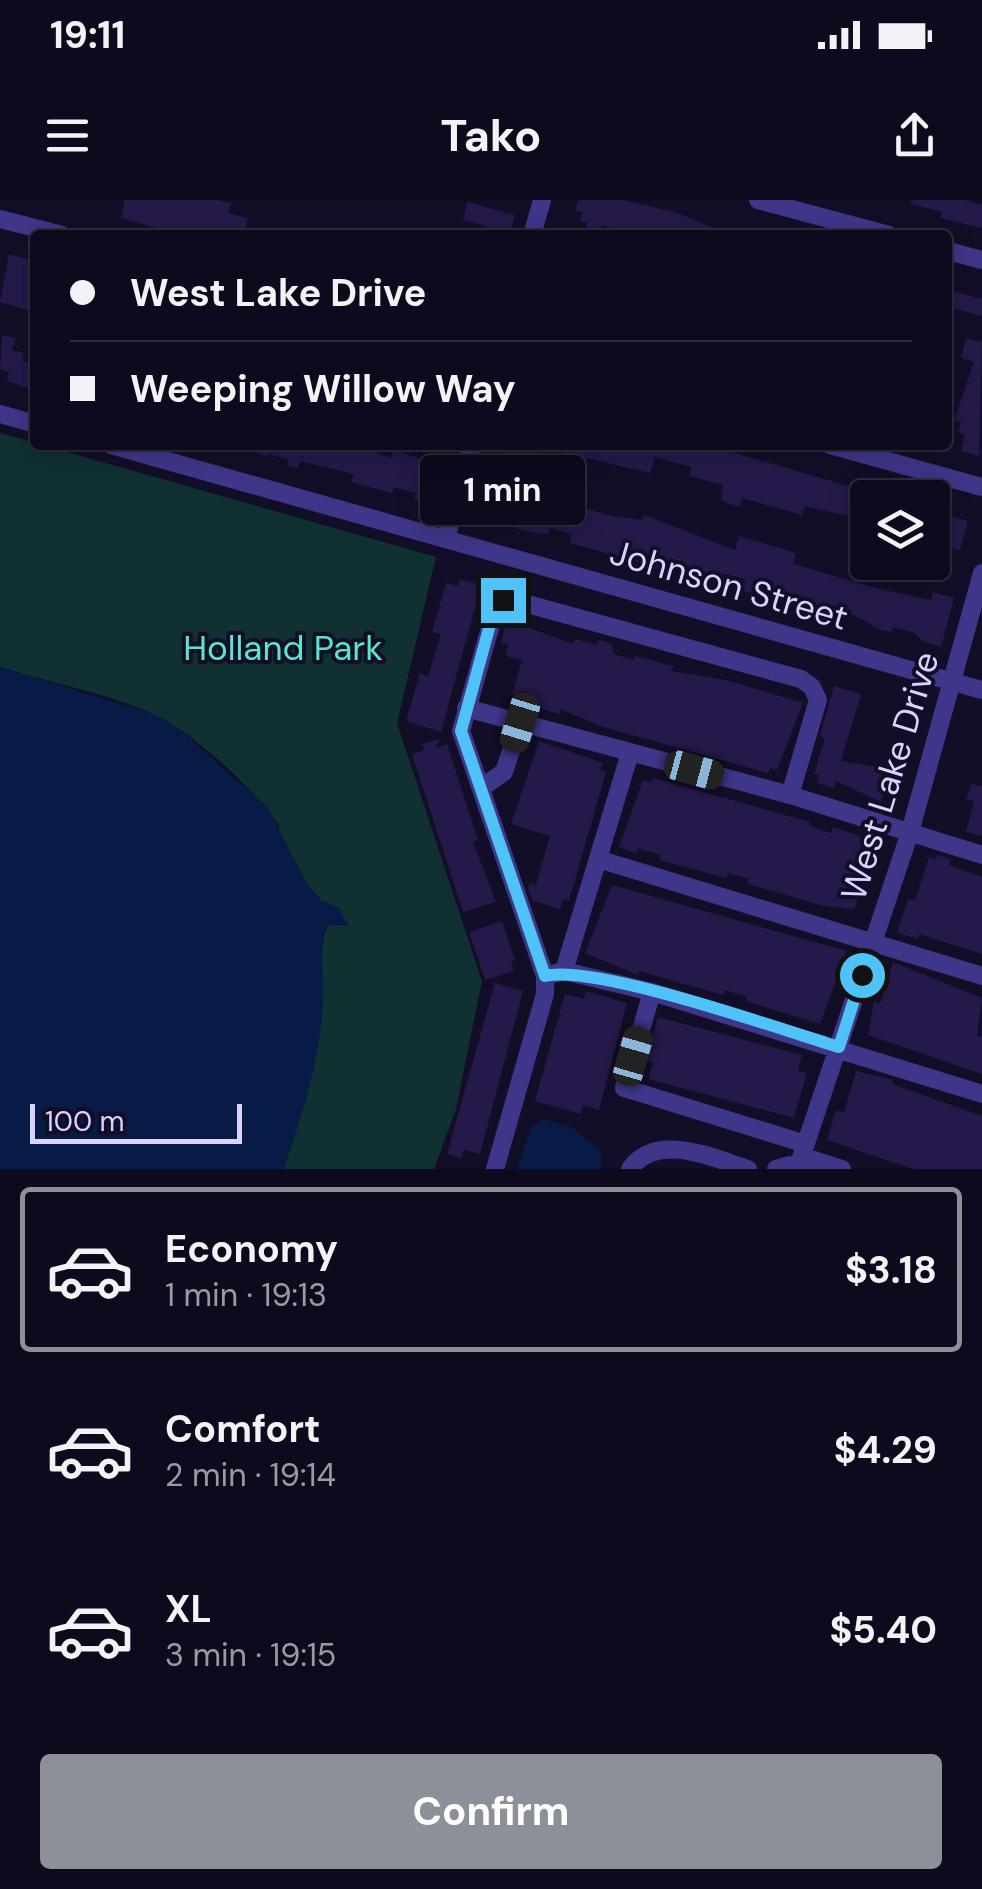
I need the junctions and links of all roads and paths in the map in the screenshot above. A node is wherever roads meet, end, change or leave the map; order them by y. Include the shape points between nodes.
1 (6, 200) edge
2 (542, 200) edge
3 (758, 200) edge
4 (0, 219) edge
5 (43, 230) edge
6 (533, 230) edge
7 (870, 230) edge
8 (952, 252) edge
9 (982, 260) edge
10 (0, 414) edge
11 (30, 423) edge
12 (129, 450) edge
13 (471, 450) edge
14 (848, 450) edge
15 (982, 487) edge
16 (446, 538) junction
17 (982, 573) edge
18 (954, 682) junction
19 (982, 690) edge
20 (466, 708) junction
21 (520, 723) junction
22 (630, 753) junction
23 (481, 788) junction
24 (790, 795) junction
25 (910, 832) junction
26 (982, 856) edge
27 (598, 859) junction
28 (874, 940) junction
29 (555, 973) junction
30 (982, 976) edge
31 (652, 992) junction
32 (839, 1047) junction
33 (982, 1094) edge
34 (802, 1159) edge
35 (495, 1169) edge
36 (630, 1169) edge
37 (748, 1169) edge
38 (776, 1169) edge
39 (842, 1169) edge

1 - 4 street
2 - 6 street
3 - 7 street
4 - 5 street
8 - 9 street
10 - 11 street
12 - 16 street, Johnson Street
13 - 16 street
14 - 15 street
16 - 18 street, Johnson Street
17 - 18 street, West Lake Drive
18 - 19 street, Johnson Street
18 - 25 street, West Lake Drive
20 - 21 street
20 - 23 street via 461,731
20 - 24 street via 494,610 503,600 801,679 818,700
21 - 22 street
21 - 23 street via 504,772
22 - 24 street
22 - 27 street
23 - 29 street
24 - 25 street
25 - 26 street
25 - 28 street, West Lake Drive
27 - 28 street
27 - 29 street
28 - 30 street
28 - 32 street, West Lake Drive
29 - 31 street
29 - 35 street
31 - 32 street
31 - 34 street via 624,1088
32 - 33 street
32 - 34 street, West Lake Drive
34 - 38 street
34 - 39 street
36 - 37 street via 654,1151 681,1150

